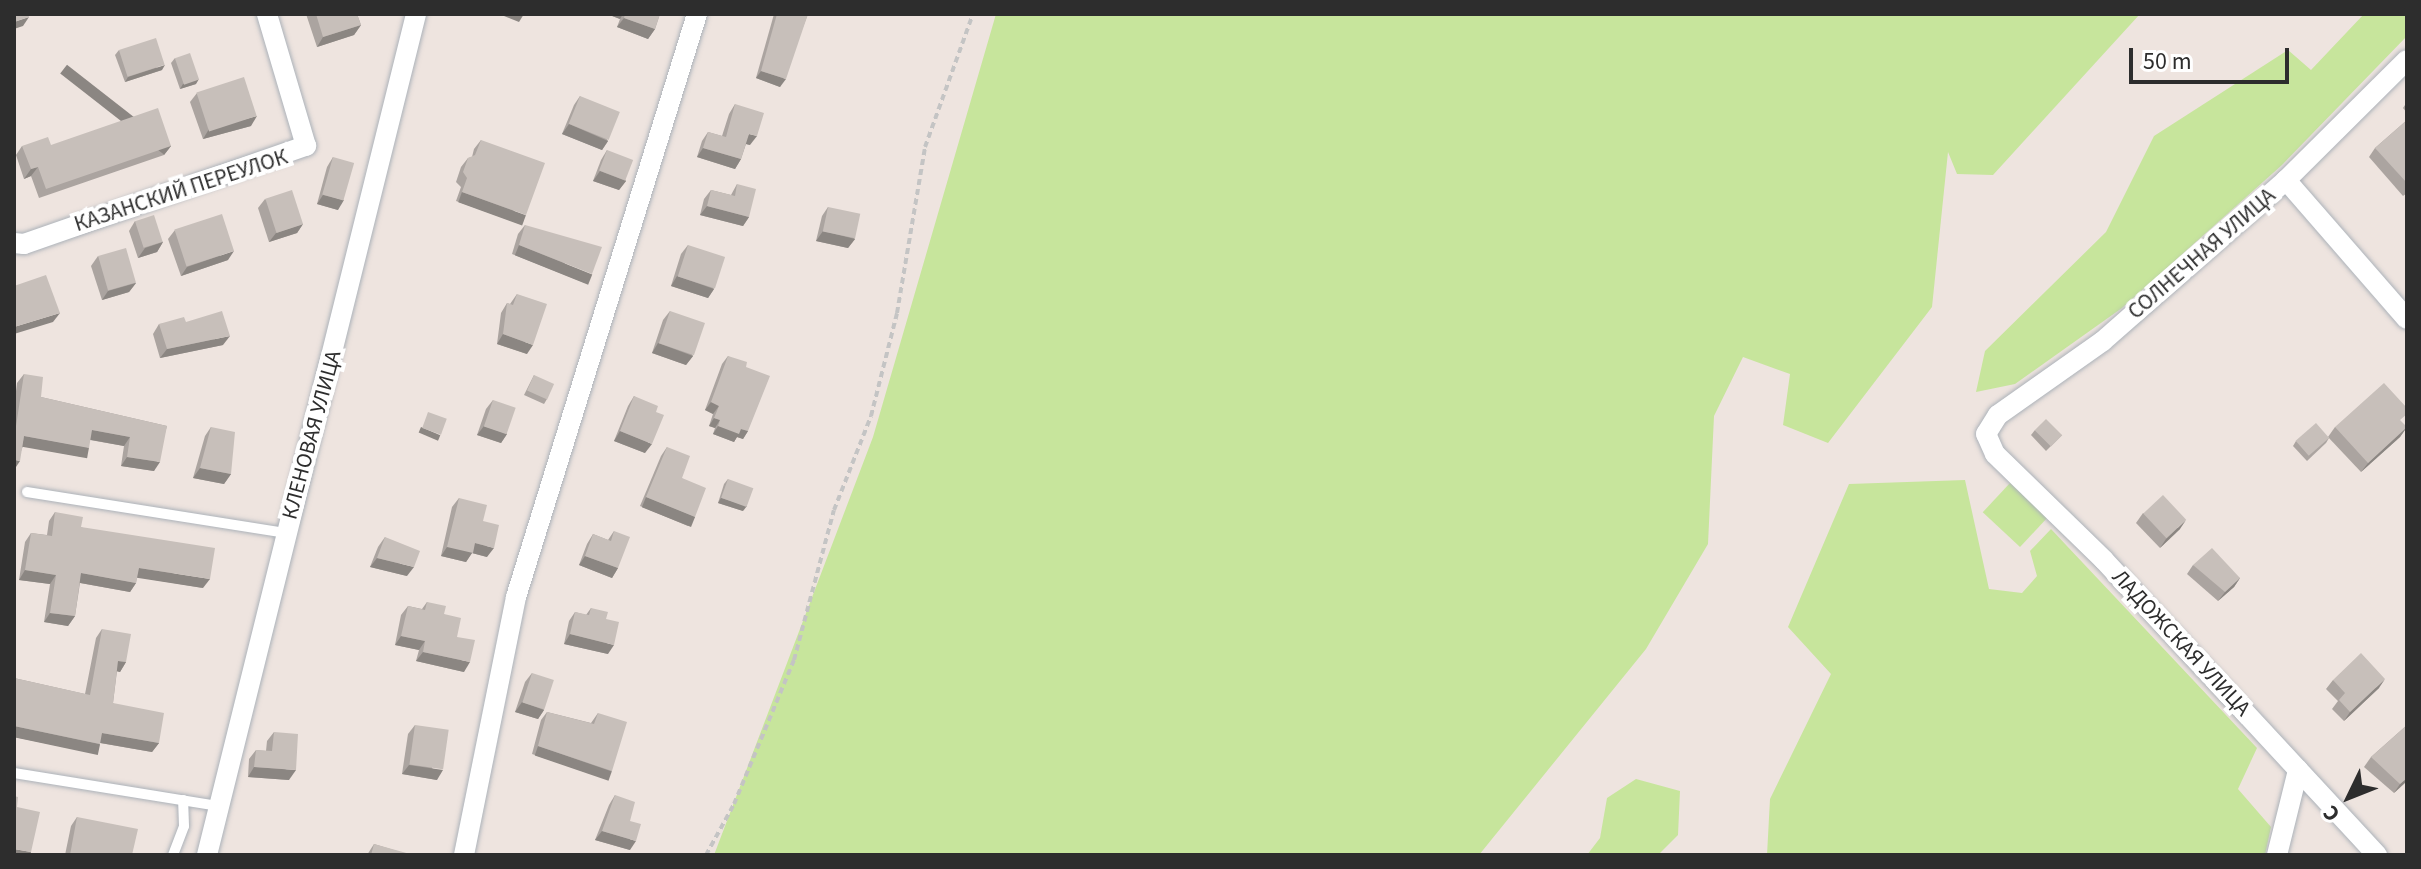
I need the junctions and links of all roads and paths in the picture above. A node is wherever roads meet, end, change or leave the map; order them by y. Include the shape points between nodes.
1 (267, 14) edge
2 (416, 14) edge
3 (697, 14) edge
4 (973, 14) edge
5 (2407, 60) edge
6 (2286, 180) junction
7 (14, 243) edge
8 (2407, 319) edge
9 (1986, 434) joint
10 (27, 492) dead end
11 (285, 533) junction
12 (2298, 770) junction
13 (14, 773) edge
14 (183, 800) junction
15 (217, 806) junction
16 (173, 855) edge
17 (207, 855) edge
18 (464, 855) edge
19 (706, 855) edge
20 (2277, 855) edge
21 (2377, 855) edge

1 - 7 street, КАЗАНСКИЙ ПЕРЕУЛОК via 306,146 24,244
2 - 11 street, КЛЕНОВАЯ УЛИЦА via 330,375
3 - 18 street via 516,597
4 - 19 path via 925,147 897,313 871,416 834,510 794,660 734,804
5 - 6 street, СОЛНЕЧНАЯ УЛИЦА
6 - 8 street
6 - 9 street, СОЛНЕЧНАЯ УЛИЦА via 2103,341 1998,415
9 - 12 street, ЛАДОЖСКАЯ УЛИЦА via 1995,454 2104,560
10 - 11 lane
11 - 15 street, КЛЕНОВАЯ УЛИЦА
12 - 20 street
12 - 21 street, ЛАДОЖСКАЯ УЛИЦА
13 - 14 lane
14 - 15 lane
14 - 16 lane via 184,826
15 - 17 street, КЛЕНОВАЯ УЛИЦА

